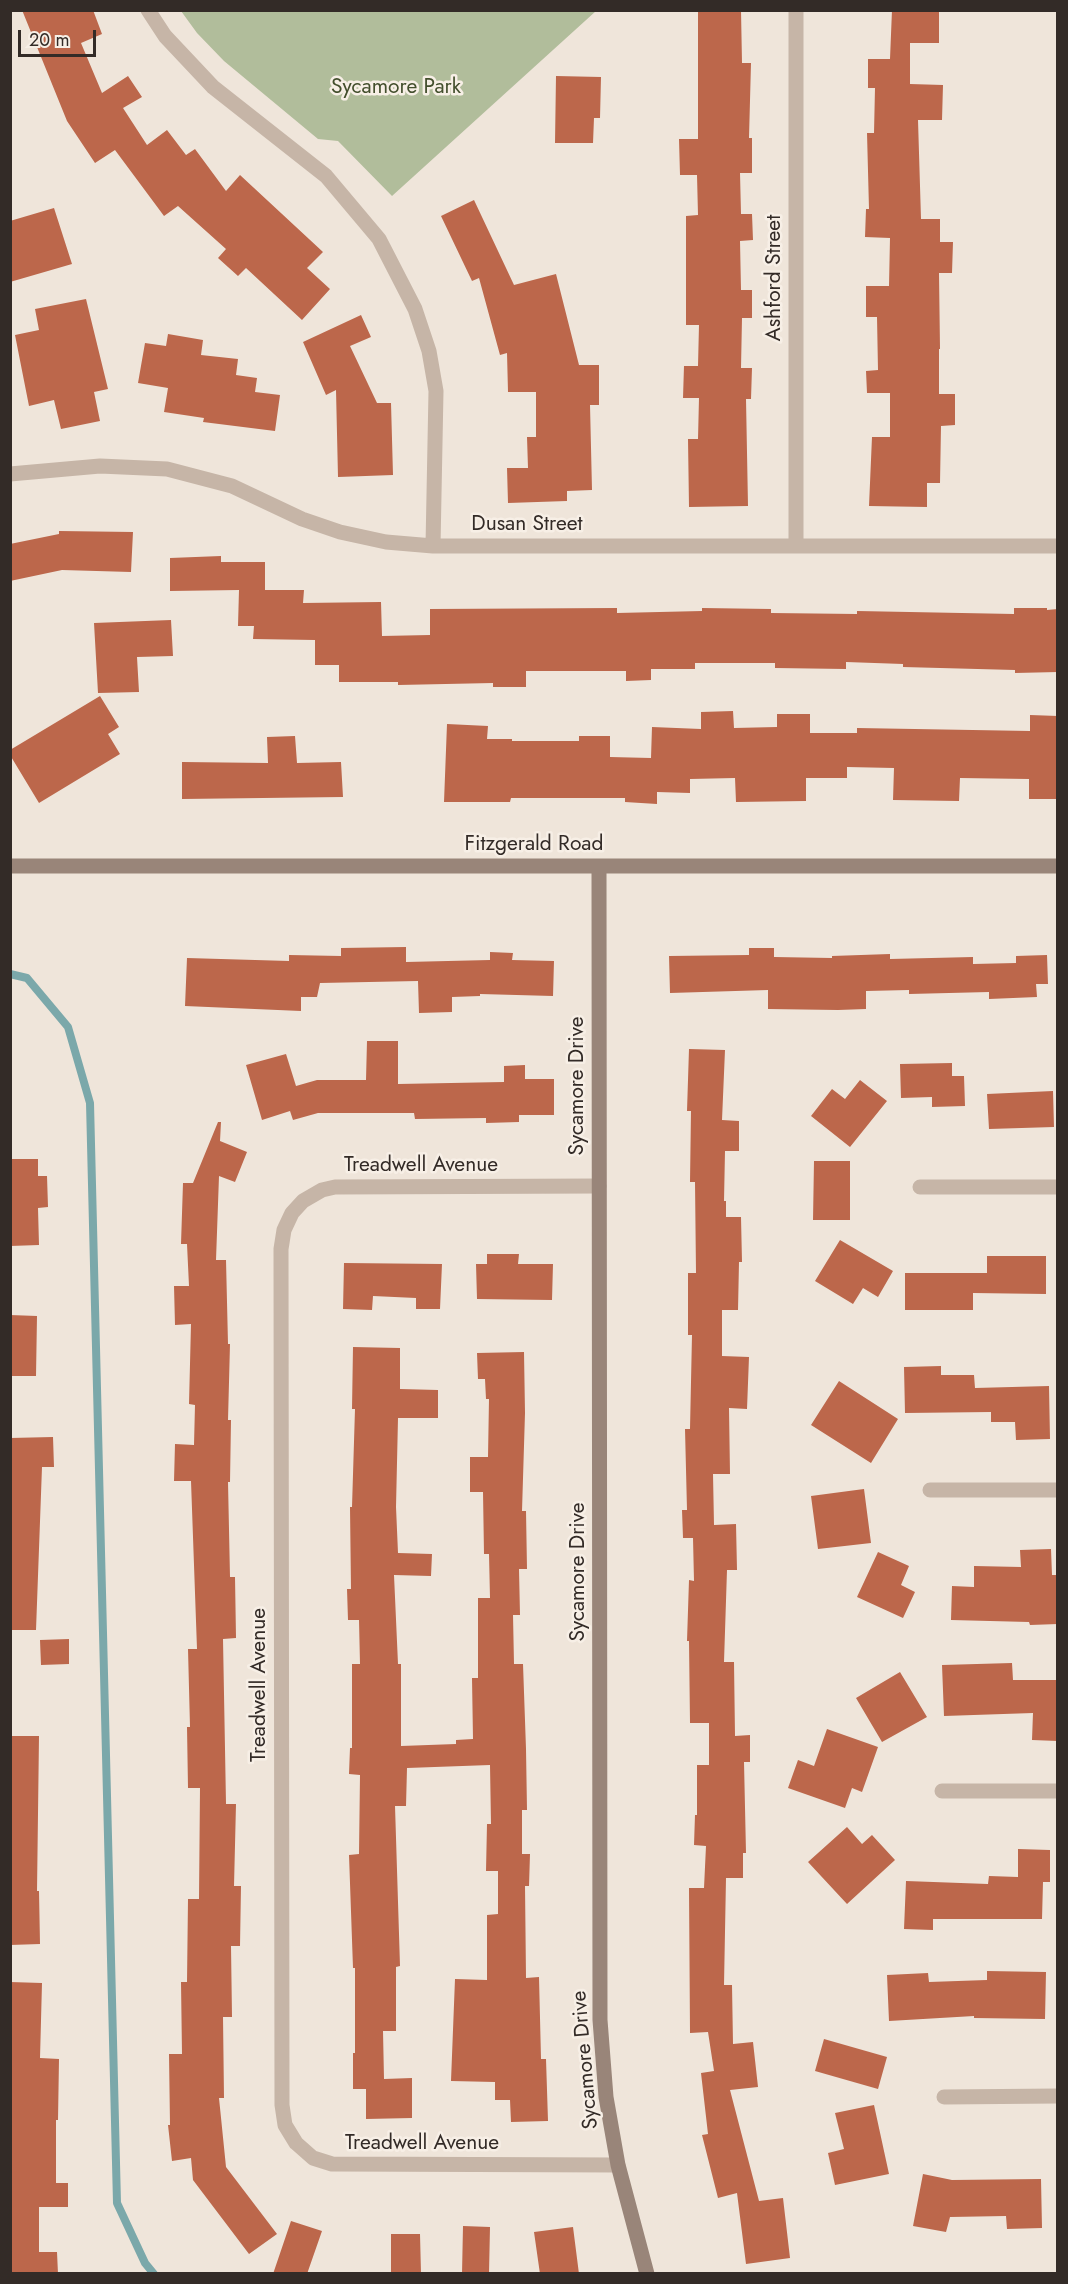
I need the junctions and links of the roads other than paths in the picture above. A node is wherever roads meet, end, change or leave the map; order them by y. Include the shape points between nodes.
1 (148, 10) edge
2 (796, 10) edge
3 (10, 474) edge
4 (434, 546) junction
5 (796, 546) junction
6 (1058, 546) edge
7 (10, 866) edge
8 (599, 866) junction
9 (1058, 866) edge
10 (599, 1186) junction
11 (920, 1187) dead end
12 (1058, 1187) edge
13 (930, 1490) dead end
14 (1058, 1490) edge
15 (942, 1791) dead end
16 (1058, 1791) edge
17 (1058, 2096) edge
18 (944, 2097) dead end
19 (618, 2165) junction
20 (646, 2274) edge

1 - 4 street via 165,36 213,87 327,176 379,239 415,309 429,351 436,391
2 - 5 street, Ashford Street
3 - 4 street, Dusan Street via 100,466 167,469 232,486 340,532 386,542
4 - 5 street, Dusan Street
5 - 6 street, Dusan Street
7 - 8 main road, Fitzgerald Road
8 - 9 main road, Fitzgerald Road
8 - 10 main road, Sycamore Drive
10 - 19 main road, Sycamore Drive via 600,2020 606,2097
10 - 19 street, Treadwell Avenue via 335,1187 303,1201 284,1230 282,2105 285,2125 296,2143 313,2158 332,2164
11 - 12 street
13 - 14 street
15 - 16 street
17 - 18 street
19 - 20 main road, Sycamore Drive

